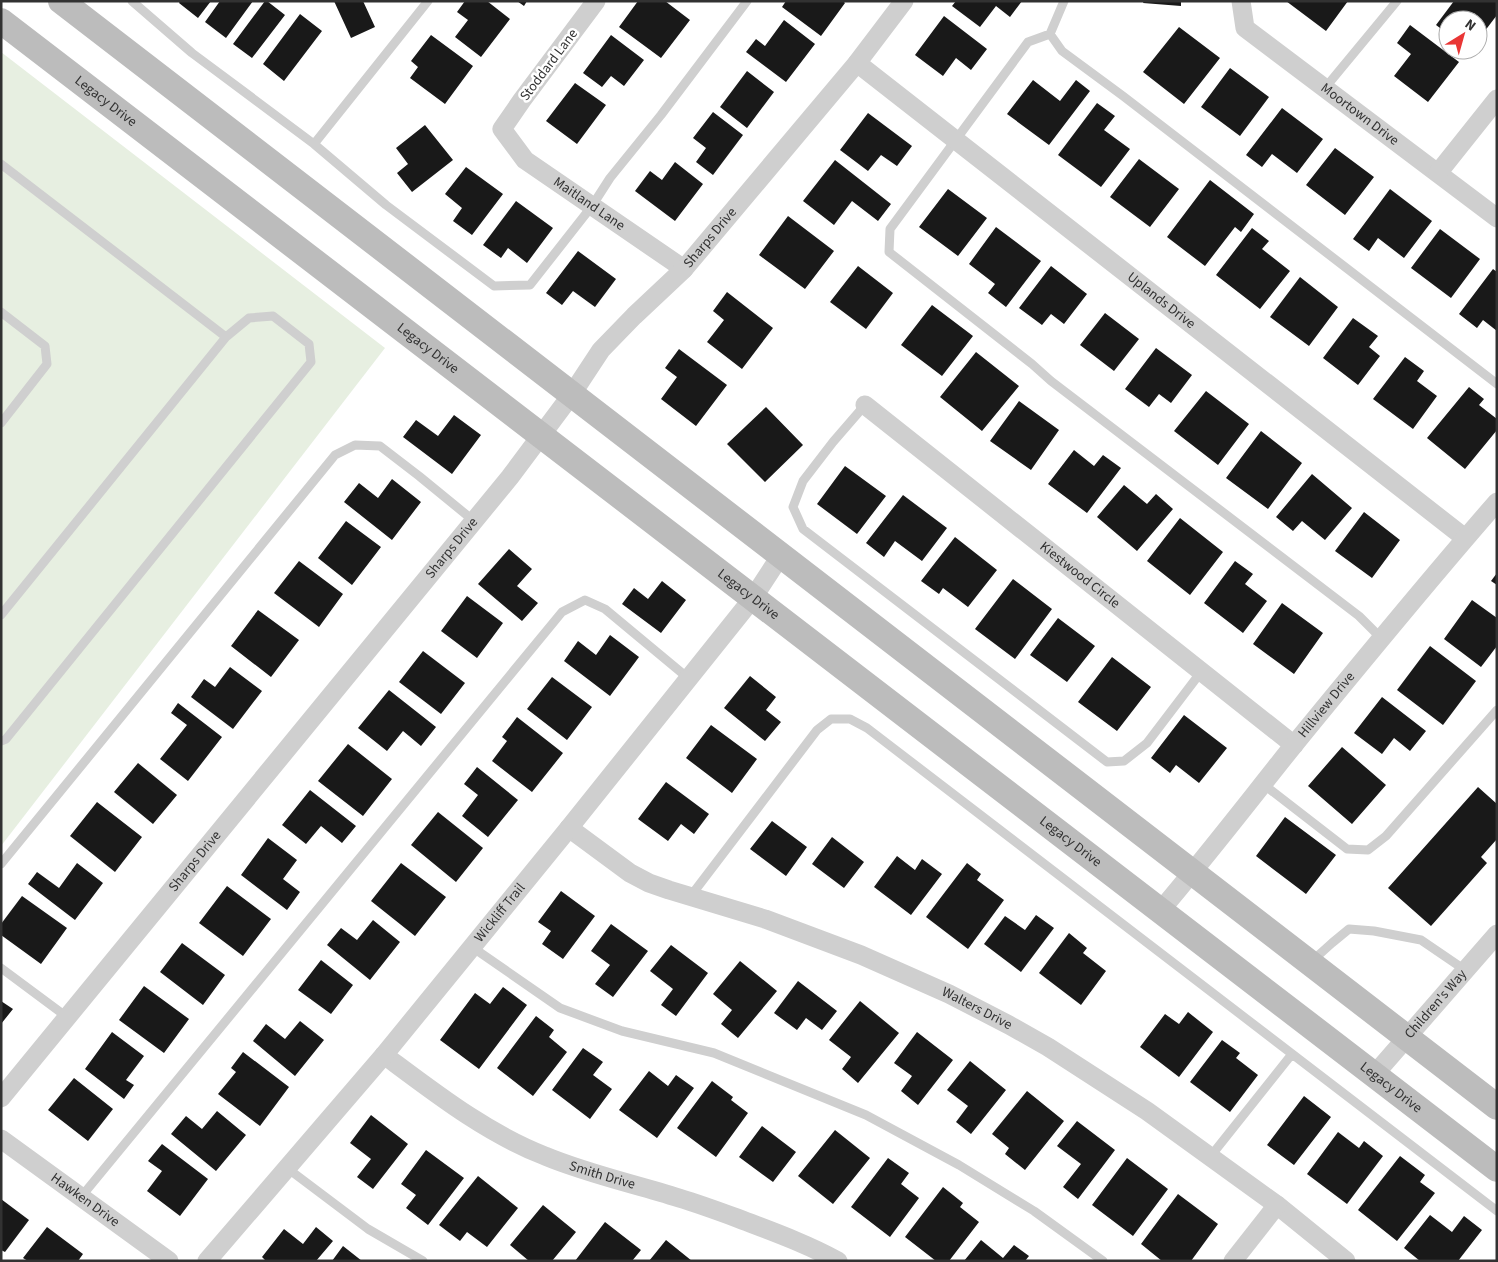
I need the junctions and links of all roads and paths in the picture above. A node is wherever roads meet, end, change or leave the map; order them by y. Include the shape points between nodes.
1 (62, 1) edge
2 (132, 1) edge
3 (428, 1) edge
4 (596, 1) edge
5 (747, 1) edge
6 (904, 1) edge
7 (1064, 1) edge
8 (1241, 1) edge
9 (1397, 1) edge
10 (1, 21) edge
11 (1050, 34) junction
12 (857, 63) junction
13 (1325, 88) junction
14 (1497, 99) edge
15 (502, 129) joint
16 (956, 140) junction
17 (314, 144) junction
18 (1, 164) edge
19 (1438, 173) junction
20 (592, 206) junction
21 (1497, 218) edge
22 (684, 269) junction
23 (1, 312) edge
24 (226, 337) junction
25 (1497, 384) edge
26 (572, 394) junction
27 (865, 405) joint
28 (1, 423) edge
29 (541, 435) junction
30 (1497, 502) edge
31 (474, 522) junction
32 (1465, 538) junction
33 (780, 556) junction
34 (753, 598) junction
35 (1, 615) edge
36 (1382, 639) junction
37 (1201, 672) junction
38 (688, 678) junction
39 (1497, 710) edge
40 (1, 741) edge
41 (1294, 745) junction
42 (1263, 784) junction
43 (569, 828) junction
44 (1, 864) edge
45 (1192, 873) junction
46 (690, 897) junction
47 (1160, 911) junction
48 (1497, 934) edge
49 (472, 947) junction
50 (1310, 963) junction
51 (1, 968) edge
52 (1465, 970) junction
53 (68, 1017) junction
54 (1406, 1037) junction
55 (1292, 1054) junction
56 (384, 1055) junction
57 (1374, 1075) junction
58 (1, 1098) edge
59 (1497, 1107) edge
60 (1, 1139) edge
61 (1210, 1157) junction
62 (287, 1168) junction
63 (1497, 1169) edge
64 (81, 1197) junction
65 (1277, 1205) junction
66 (1497, 1211) edge
67 (169, 1261) edge
68 (207, 1261) edge
69 (423, 1261) edge
70 (838, 1261) edge
71 (1103, 1261) edge
72 (1233, 1261) edge
73 (1346, 1261) edge

1 - 26 main road
2 - 17 lane via 192,53
3 - 17 lane
4 - 15 street, Stoddard Lane
5 - 20 lane via 610,178
6 - 12 street, Sharps Drive
7 - 11 lane
8 - 13 street, Moortown Drive via 1244,28
9 - 13 lane
10 - 29 main road, Legacy Drive
11 - 16 lane via 1028,42
11 - 25 lane via 1062,50
12 - 16 street, Uplands Drive
12 - 22 street, Sharps Drive
13 - 19 street, Moortown Drive
14 - 19 street
15 - 20 street, Maitland Lane via 525,160
16 - 32 street, Uplands Drive
16 - 36 lane via 890,229 889,252 1050,381 1359,616
17 - 20 lane via 386,205 494,286 530,285
18 - 24 lane
19 - 21 street, Moortown Drive
20 - 22 street, Maitland Lane
22 - 26 street, Sharps Drive via 601,350
23 - 28 lane via 45,346 47,364
24 - 35 lane
24 - 40 lane via 249,318 273,316 309,344 311,362 6,739
26 - 29 street, Sharps Drive
26 - 33 main road
27 - 37 street, Kiestwood Circle
27 - 37 lane via 803,481 793,507 803,529 1107,762 1124,761 1147,743
29 - 31 street, Sharps Drive
29 - 34 main road, Legacy Drive
30 - 32 street, Hillview Drive
31 - 44 lane via 380,446 355,445 335,454
31 - 53 street, Sharps Drive
32 - 36 street, Hillview Drive
33 - 34 street, Wickliff Trail
33 - 45 main road
34 - 38 street, Wickliff Trail
34 - 47 main road, Legacy Drive
36 - 41 street, Hillview Drive
37 - 41 street, Kiestwood Circle
38 - 43 street, Wickliff Trail
38 - 64 lane via 605,609 584,600 562,612
39 - 42 lane via 1386,836 1368,850 1347,849
41 - 42 street, Hillview Drive
42 - 45 street, Hillview Drive
43 - 46 street, Walters Drive via 630,873
43 - 49 street, Wickliff Trail
45 - 47 street, Hillview Drive
45 - 50 main road
46 - 55 lane via 817,730 831,719 850,719 867,728
46 - 61 street, Walters Drive via 765,919 861,955 949,994 1048,1047 1147,1111
47 - 57 main road, Legacy Drive
48 - 52 street, Children's Way
49 - 56 street, Wickliff Trail
49 - 71 lane via 560,1008 622,1031 714,1053 866,1115 959,1164 1034,1211
50 - 52 lane via 1349,929 1421,940
50 - 54 main road
51 - 53 lane
52 - 54 street, Children's Way
53 - 58 street, Sharps Drive
54 - 57 street, Children's Way
54 - 59 main road
55 - 61 lane
55 - 66 lane
56 - 62 street, Wickliff Trail
56 - 70 street, Smith Drive via 453,1105 518,1145 577,1168 690,1201 791,1238
57 - 63 main road, Legacy Drive
60 - 64 street, Hawken Drive
61 - 65 street, Walters Drive
62 - 68 street, Wickliff Trail
62 - 69 lane via 368,1229
64 - 67 street, Hawken Drive
65 - 72 street
65 - 73 street, Walters Drive

